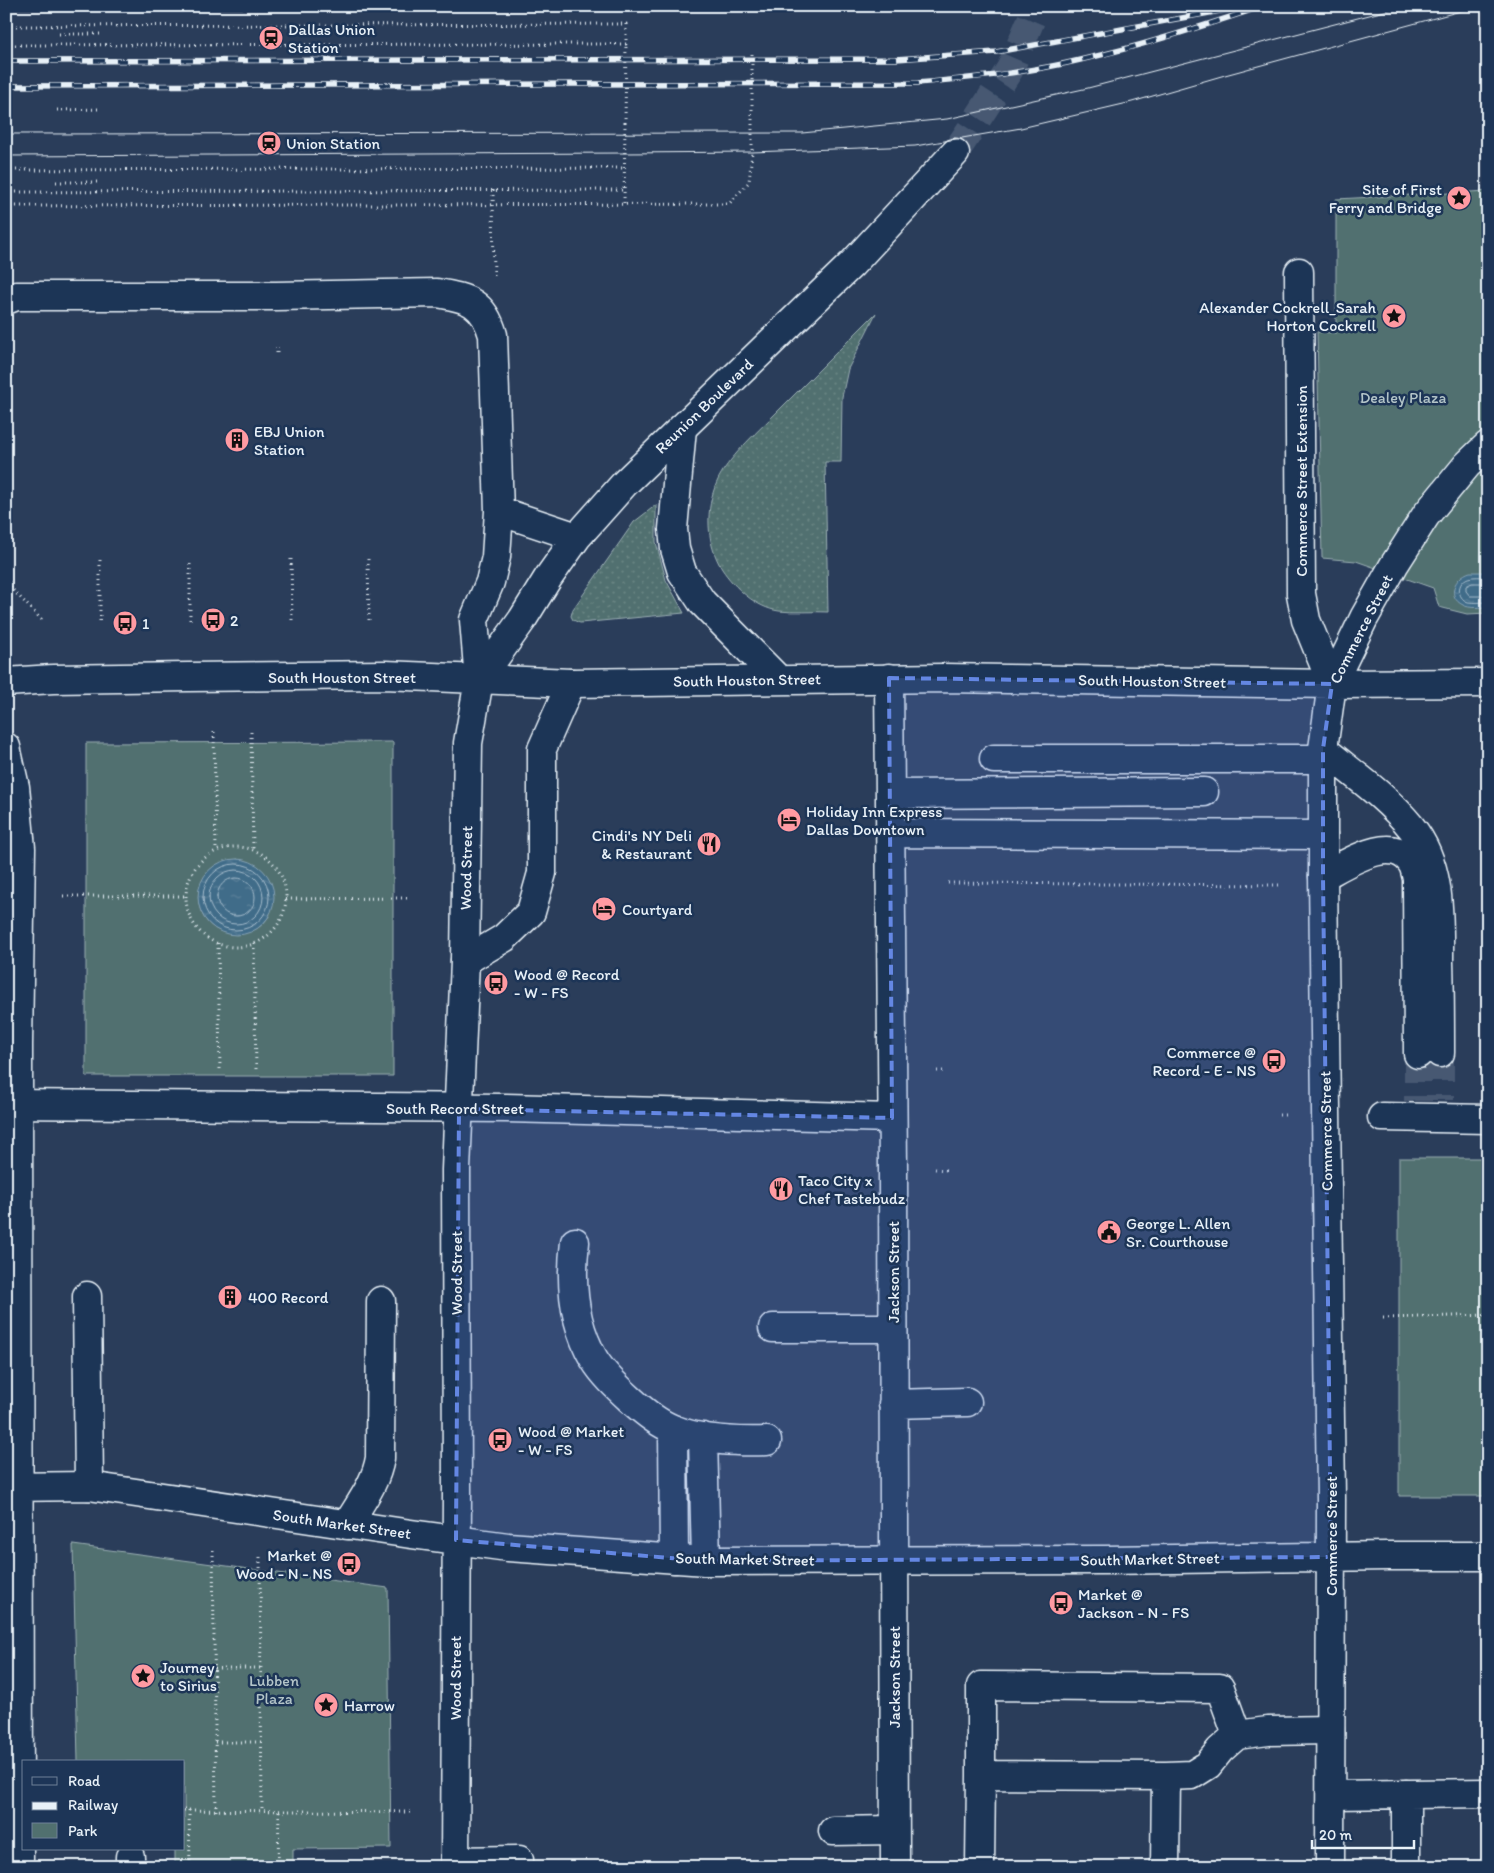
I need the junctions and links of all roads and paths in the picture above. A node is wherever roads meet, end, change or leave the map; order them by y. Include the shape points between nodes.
1 (6, 26) edge
2 (59, 34) dead end
3 (101, 34) dead end
4 (626, 44) junction
5 (6, 45) edge
6 (752, 50) dead end
7 (100, 109) dead end
8 (58, 110) dead end
9 (954, 153) tunnel mouth
10 (625, 168) junction
11 (6, 170) edge
12 (56, 182) dead end
13 (98, 182) dead end
14 (493, 190) junction
15 (624, 190) junction
16 (6, 192) edge
17 (624, 203) junction
18 (493, 204) junction
19 (6, 206) edge
20 (1299, 272) dead end
21 (6, 300) edge
22 (478, 306) junction
23 (277, 347) dead end
24 (277, 353) dead end
25 (682, 428) junction
26 (1488, 445) edge
27 (499, 511) junction
28 (577, 537) junction
29 (100, 557) dead end
30 (368, 559) dead end
31 (291, 560) dead end
32 (190, 561) dead end
33 (6, 572) edge
34 (42, 620) dead end
35 (100, 620) dead end
36 (190, 620) dead end
37 (292, 620) dead end
38 (369, 620) dead end
39 (889, 678) junction
40 (778, 679) junction
41 (479, 680) junction
42 (6, 682) edge
43 (571, 683) junction
44 (1488, 683) edge
45 (1332, 684) junction
46 (214, 732) dead end
47 (251, 732) dead end
48 (6, 747) edge
49 (1323, 754) junction
50 (994, 759) dead end
51 (1204, 792) dead end
52 (890, 794) junction
53 (890, 833) junction
54 (1323, 835) junction
55 (253, 849) junction
56 (216, 851) junction
57 (1322, 876) junction
58 (948, 883) dead end
59 (1280, 885) dead end
60 (63, 896) dead end
61 (186, 896) junction
62 (407, 898) dead end
63 (286, 899) junction
64 (218, 943) junction
65 (254, 943) junction
66 (465, 961) junction
67 (220, 1069) dead end
68 (256, 1069) dead end
69 (937, 1071) dead end
70 (947, 1071) dead end
71 (12, 1104) edge
72 (459, 1109) junction
73 (1279, 1115) dead end
74 (1289, 1115) dead end
75 (1382, 1117) dead end
76 (892, 1118) junction
77 (1488, 1119) edge
78 (935, 1169) dead end
79 (947, 1170) dead end
80 (575, 1242) dead end
81 (87, 1296) dead end
82 (381, 1301) dead end
83 (1488, 1315) edge
84 (1383, 1318) dead end
85 (773, 1328) dead end
86 (893, 1328) junction
87 (967, 1402) dead end
88 (893, 1404) junction
89 (673, 1429) junction
90 (703, 1436) junction
91 (767, 1441) dead end
92 (89, 1486) junction
93 (13, 1487) edge
94 (347, 1525) junction
95 (456, 1540) junction
96 (213, 1550) dead end
97 (1331, 1556) junction
98 (1488, 1556) edge
99 (260, 1557) dead end
100 (674, 1559) junction
101 (706, 1561) junction
102 (894, 1561) junction
103 (214, 1668) junction
104 (260, 1668) junction
105 (12, 1671) edge
106 (1330, 1730) junction
107 (1237, 1735) junction
108 (215, 1742) junction
109 (261, 1742) junction
110 (981, 1775) junction
111 (1166, 1776) junction
112 (1488, 1793) edge
113 (1406, 1794) junction
114 (1331, 1796) junction
115 (12, 1802) edge
116 (185, 1810) edge
117 (189, 1810) junction
118 (216, 1810) junction
119 (262, 1811) junction
120 (279, 1811) junction
121 (410, 1812) dead end
122 (833, 1830) dead end
123 (894, 1830) junction
124 (519, 1860) dead end
125 (455, 1864) edge
126 (19, 1867) edge
127 (190, 1867) edge
128 (278, 1867) edge
129 (895, 1867) edge
130 (980, 1867) edge
131 (1165, 1867) edge
132 (1330, 1867) edge
133 (1406, 1867) edge

1 - 4 path via 626,24
2 - 3 path
4 - 5 path
4 - 10 path
6 - 17 path via 749,182 729,204
7 - 8 path
9 - 25 main road, Reunion Boulevard via 852,264
10 - 11 path
10 - 15 path
12 - 13 path
14 - 15 path
14 - 16 path
14 - 18 path
15 - 17 path
17 - 18 path
18 - 19 path
18 - 22 path via 493,292
20 - 45 main road, Commerce Street Extension via 1301,594 1306,620
21 - 22 main road via 16,296 437,292 459,296
22 - 27 main road via 488,318 493,335
23 - 24 path
25 - 28 main road, Reunion Boulevard via 625,483
25 - 40 main road via 672,529 682,572 702,602
26 - 45 main road, Commerce Street via 1467,464 1426,515 1368,611
27 - 28 main road
27 - 41 main road via 496,557 490,582 474,620
28 - 41 main road, Reunion Boulevard
29 - 35 path
30 - 38 path
31 - 37 path
32 - 36 path
33 - 34 path via 12,588
39 - 40 main road, South Houston Street
39 - 45 main road, South Houston Street
39 - 52 main road, Jackson Street
40 - 43 main road, South Houston Street
41 - 42 main road, South Houston Street via 376,675
41 - 43 main road, South Houston Street
41 - 66 main road, Wood Street via 468,743
43 - 66 main road via 542,749 542,873 530,912 504,938
44 - 45 main road, South Houston Street
45 - 49 main road, Commerce Street
46 - 56 path
47 - 55 path
48 - 71 main road via 15,787 21,848
49 - 50 main road
49 - 54 main road, Commerce Street
49 - 57 main road via 1380,796 1412,827 1428,854 1436,879 1439,915 1429,1053 1417,880 1413,865 1404,854 1380,850
51 - 52 main road
52 - 53 main road, Jackson Street
53 - 54 main road
53 - 76 main road, Jackson Street
54 - 57 main road, Commerce Street
55 - 56 path via 234,847
55 - 63 path via 277,869
56 - 61 path via 194,869
57 - 97 main road, Commerce Street
58 - 59 path
60 - 61 path
61 - 64 path via 195,925 201,933
62 - 63 path
63 - 65 path via 280,921 264,938
64 - 65 path via 232,946
64 - 67 path
65 - 68 path
66 - 72 main road, Wood Street
69 - 70 path
71 - 72 main road, South Record Street
71 - 93 main road
72 - 76 main road, South Record Street
72 - 95 main road, Wood Street via 456,1170
73 - 74 path
75 - 77 main road
76 - 86 main road, Jackson Street
78 - 79 path
80 - 89 main road via 572,1270 574,1302 594,1360 645,1413
81 - 92 main road
82 - 94 main road via 379,1464 372,1484
83 - 84 path
85 - 86 main road
86 - 88 main road, Jackson Street
87 - 88 main road
88 - 102 main road, Jackson Street
89 - 90 main road
89 - 100 main road
90 - 91 main road via 738,1442
90 - 101 main road
92 - 93 main road, South Market Street
92 - 94 main road, South Market Street
93 - 105 main road
94 - 95 main road, South Market Street
95 - 100 main road, South Market Street
95 - 125 main road, Wood Street
96 - 103 path
97 - 98 main road, South Market Street
97 - 102 main road, South Market Street
97 - 106 main road, Commerce Street
99 - 104 path
100 - 101 main road, South Market Street
101 - 102 main road, South Market Street
102 - 123 main road, Jackson Street
103 - 104 path
103 - 108 path
104 - 109 path
105 - 115 main road
106 - 107 main road
106 - 114 main road, Commerce Street
107 - 110 main road via 1220,1688 981,1686
107 - 111 main road via 1208,1765 1192,1775
108 - 109 path
108 - 118 path
109 - 119 path
110 - 111 main road
110 - 130 main road
111 - 131 main road
112 - 113 main road
113 - 114 main road
113 - 133 main road
114 - 132 main road, Commerce Street
115 - 126 main road
116 - 117 path
117 - 118 path
117 - 127 path
118 - 119 path
119 - 120 path
120 - 121 path
120 - 128 path
122 - 123 main road
123 - 129 main road, Jackson Street
124 - 125 main road

